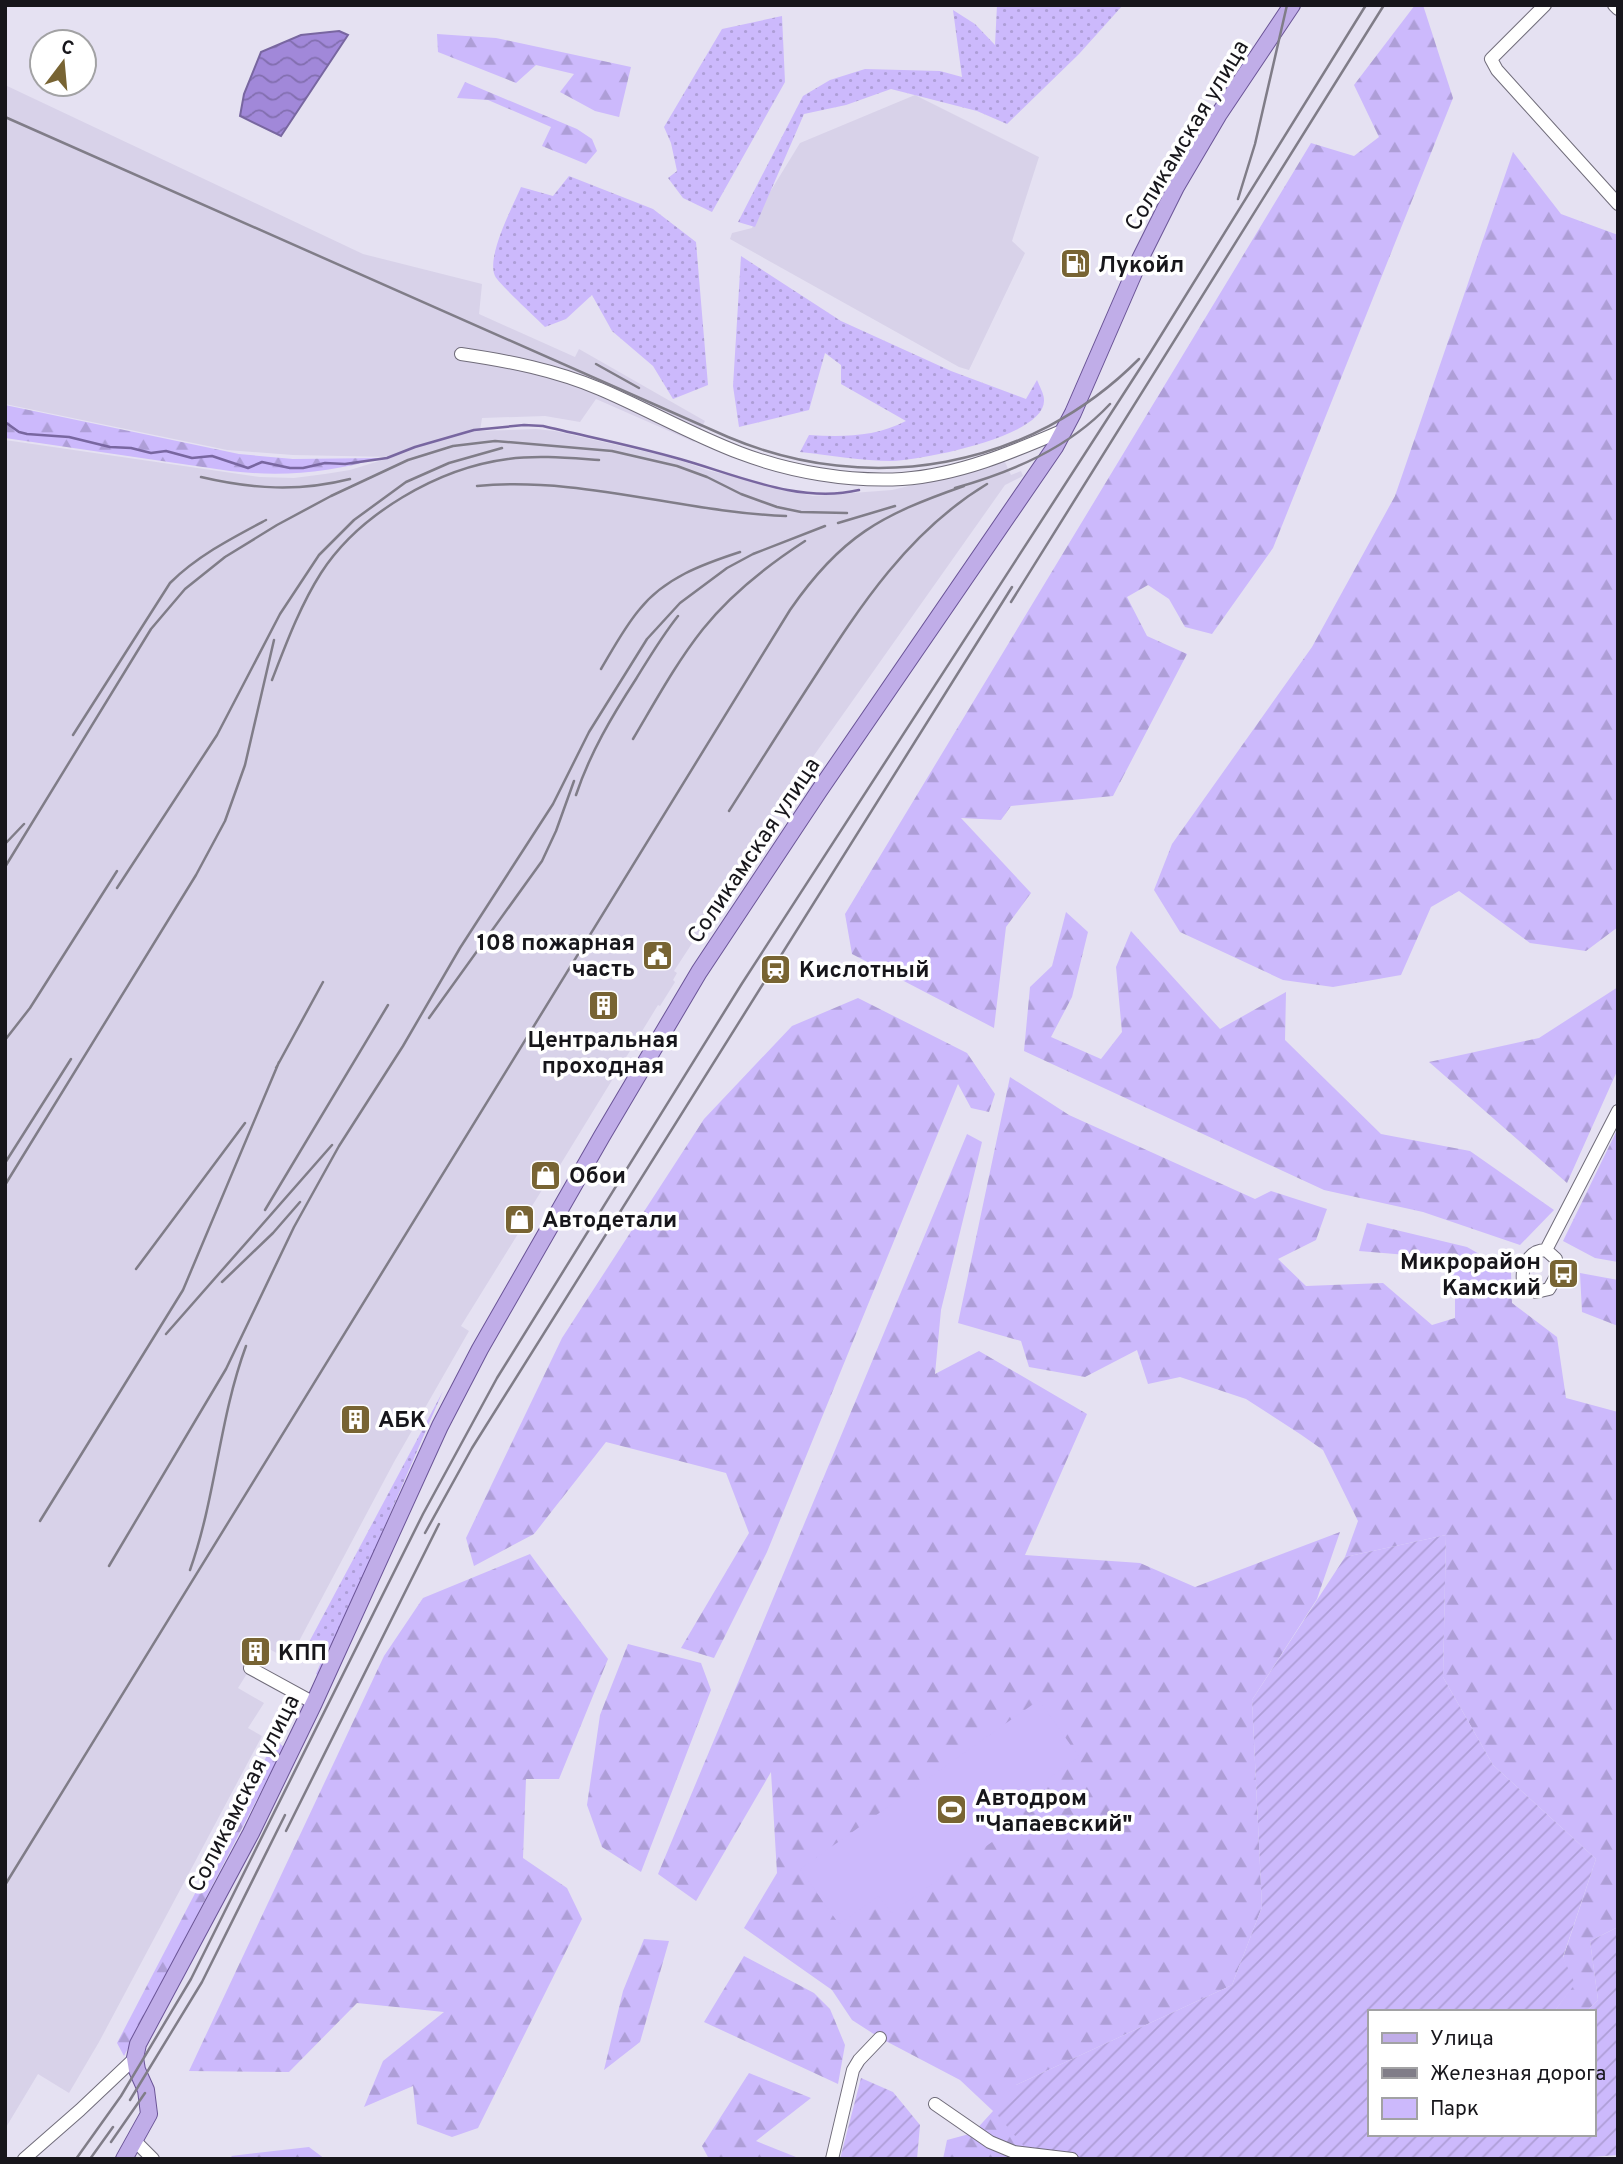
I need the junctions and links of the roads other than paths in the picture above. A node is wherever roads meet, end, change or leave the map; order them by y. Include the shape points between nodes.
1 (1292, 5) edge
2 (1545, 5) edge
3 (1614, 5) edge
4 (1618, 9) edge
5 (1618, 204) edge
6 (461, 354) dead end
7 (1064, 430) junction
8 (1618, 1111) edge
9 (1546, 1250) dead end
10 (250, 1668) dead end
11 (314, 1703) junction
12 (880, 2038) dead end
13 (135, 2058) junction
14 (935, 2104) dead end
15 (135, 2141) junction
16 (24, 2159) edge
17 (124, 2159) edge
18 (153, 2159) edge
19 (832, 2159) edge
20 (1072, 2159) edge

1 - 7 main road, Соликамская улица via 1176,187
2 - 5 street via 1491,59
3 - 4 street
6 - 7 street via 551,371 738,453 836,475 901,479 943,473 1007,454
7 - 11 main road, Соликамская улица via 819,791 645,1061 440,1426
8 - 9 street
10 - 11 street
11 - 13 main road, Соликамская улица via 251,1833 138,2044
12 - 19 street via 853,2070
13 - 15 main road via 149,2103 149,2114
13 - 16 street
14 - 20 street via 990,2142 1014,2152
15 - 17 main road
15 - 18 street

